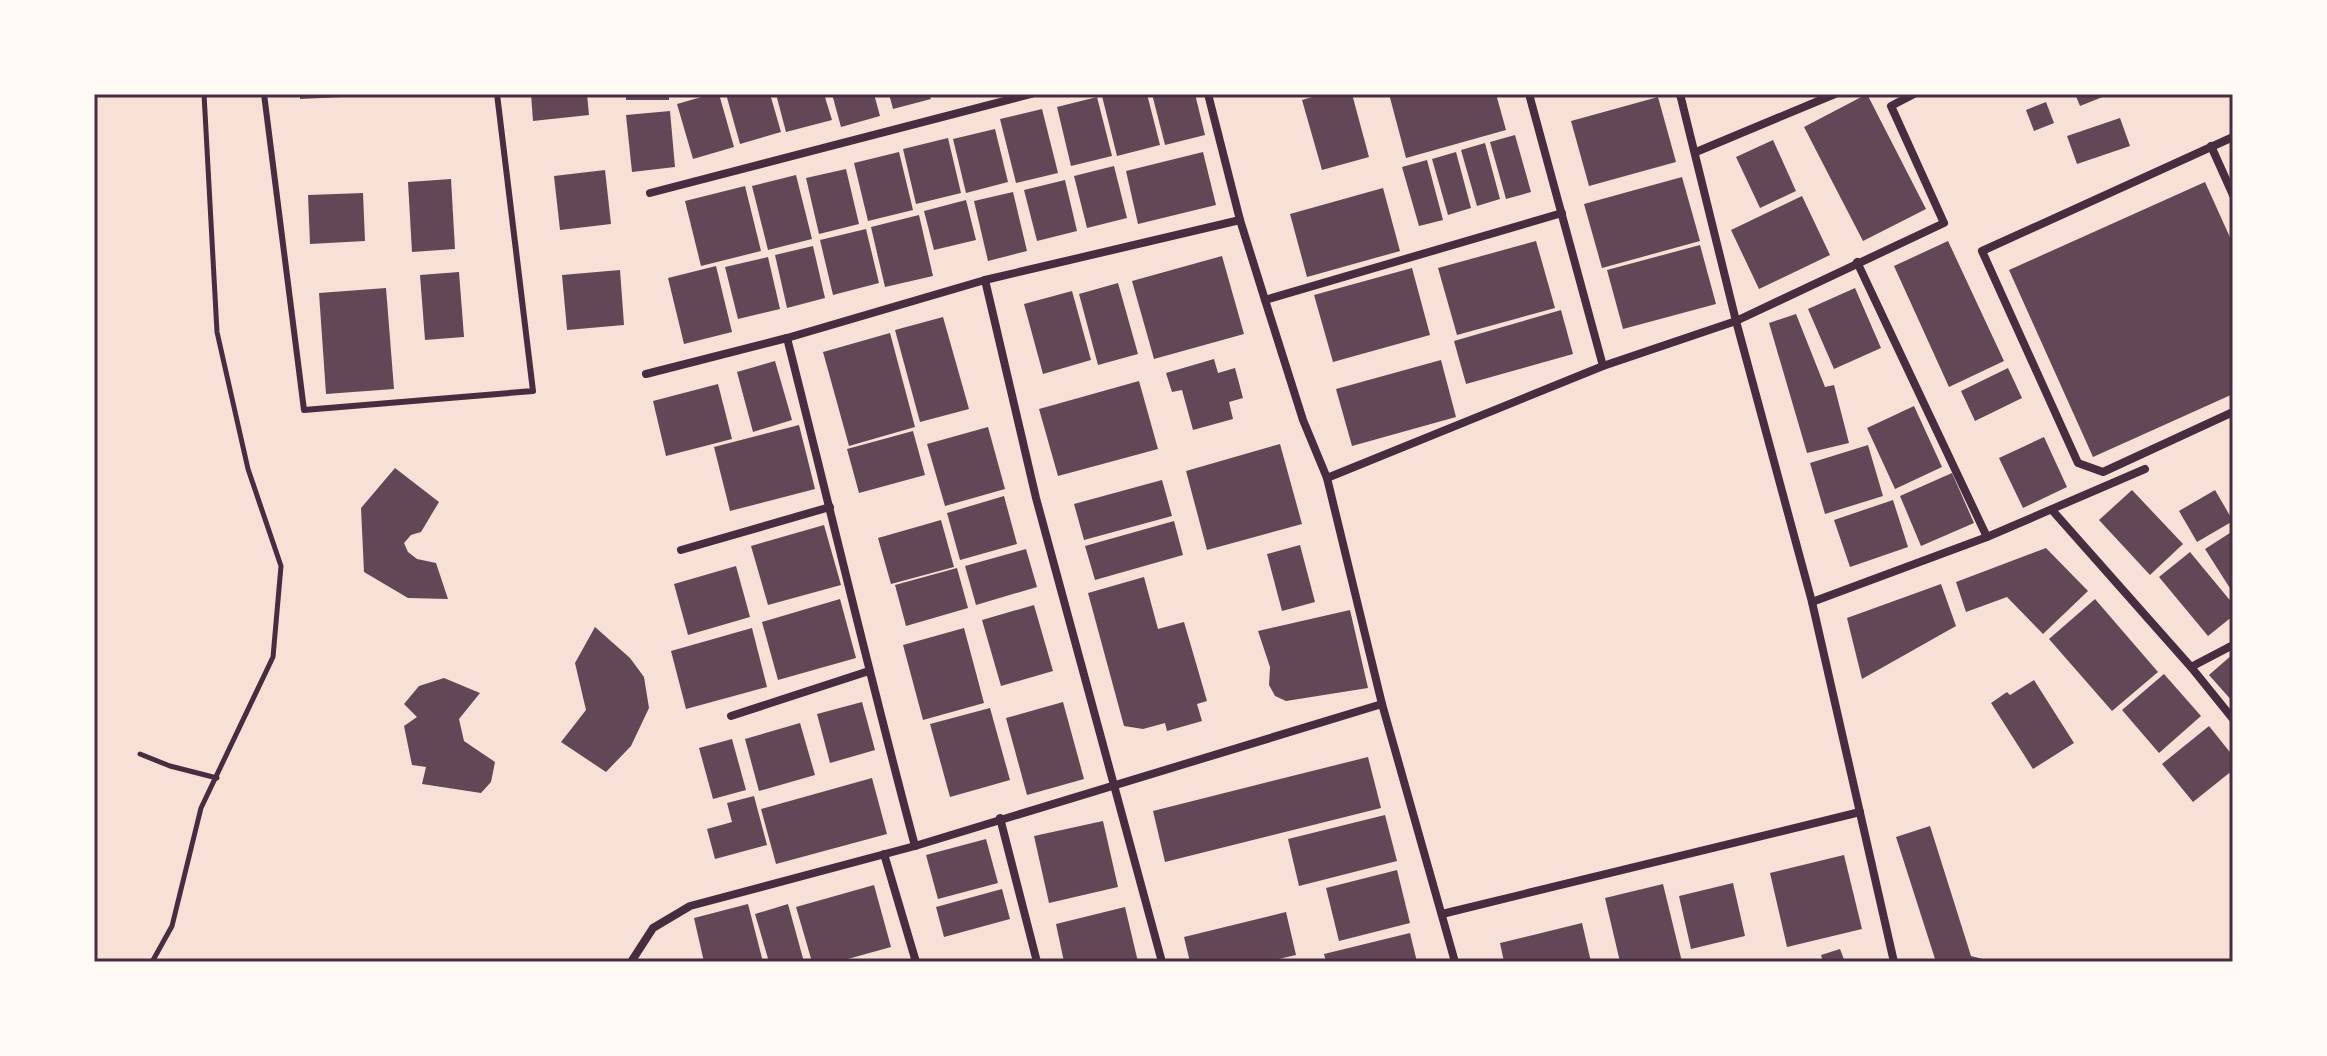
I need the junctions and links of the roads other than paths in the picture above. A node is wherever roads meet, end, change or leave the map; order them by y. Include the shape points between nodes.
1 (264, 94) edge
2 (497, 94) edge
3 (1031, 94) edge
4 (1208, 94) edge
5 (1529, 94) edge
6 (1680, 94) edge
7 (1835, 94) edge
8 (1914, 94) edge
9 (2233, 137) edge
10 (2211, 146) junction
11 (1696, 152) junction
12 (650, 193) dead end
13 (2233, 195) edge
14 (1562, 213) junction
15 (1240, 220) junction
16 (1857, 262) junction
17 (985, 280) junction
18 (1265, 300) junction
19 (1736, 321) junction
20 (787, 338) junction
21 (1603, 366) junction
22 (646, 374) dead end
23 (2233, 412) edge
24 (2145, 469) dead end
25 (1327, 478) junction
26 (830, 507) junction
27 (2052, 510) junction
28 (1987, 537) junction
29 (681, 550) dead end
30 (1812, 602) junction
31 (2233, 645) edge
32 (2191, 667) junction
33 (869, 671) junction
34 (1382, 704) junction
35 (731, 716) dead end
36 (2233, 719) edge
37 (1115, 785) junction
38 (1860, 812) junction
39 (1000, 818) junction
40 (915, 846) junction
41 (884, 854) junction
42 (1442, 914) junction
43 (912, 961) edge
44 (631, 962) edge
45 (1037, 962) edge
46 (1162, 962) edge
47 (1455, 962) edge
48 (1894, 962) edge

1 - 2 lane via 304,410 533,391
3 - 12 street
4 - 15 street
5 - 14 street
6 - 11 street
7 - 11 street
8 - 16 street via 1891,106 1944,223
9 - 10 street
10 - 13 street
10 - 23 street via 1982,251 2078,463 2103,472
11 - 19 street
14 - 18 street
14 - 21 street
15 - 17 street
15 - 18 street
16 - 19 street
16 - 28 street
17 - 20 street
17 - 37 street via 1036,498
18 - 25 street
19 - 21 street
19 - 30 street
20 - 22 street
20 - 26 street
21 - 25 street
24 - 27 street
25 - 34 street
26 - 29 street
26 - 33 street
27 - 28 street
27 - 32 street
28 - 30 street
30 - 38 street
31 - 32 street
32 - 36 street
33 - 35 street
33 - 40 street
34 - 37 street
34 - 42 street
37 - 39 street
37 - 46 street
38 - 42 street
38 - 48 street
39 - 40 street
39 - 45 street
40 - 41 street
41 - 43 street
41 - 44 street via 690,906 653,928
42 - 47 street

